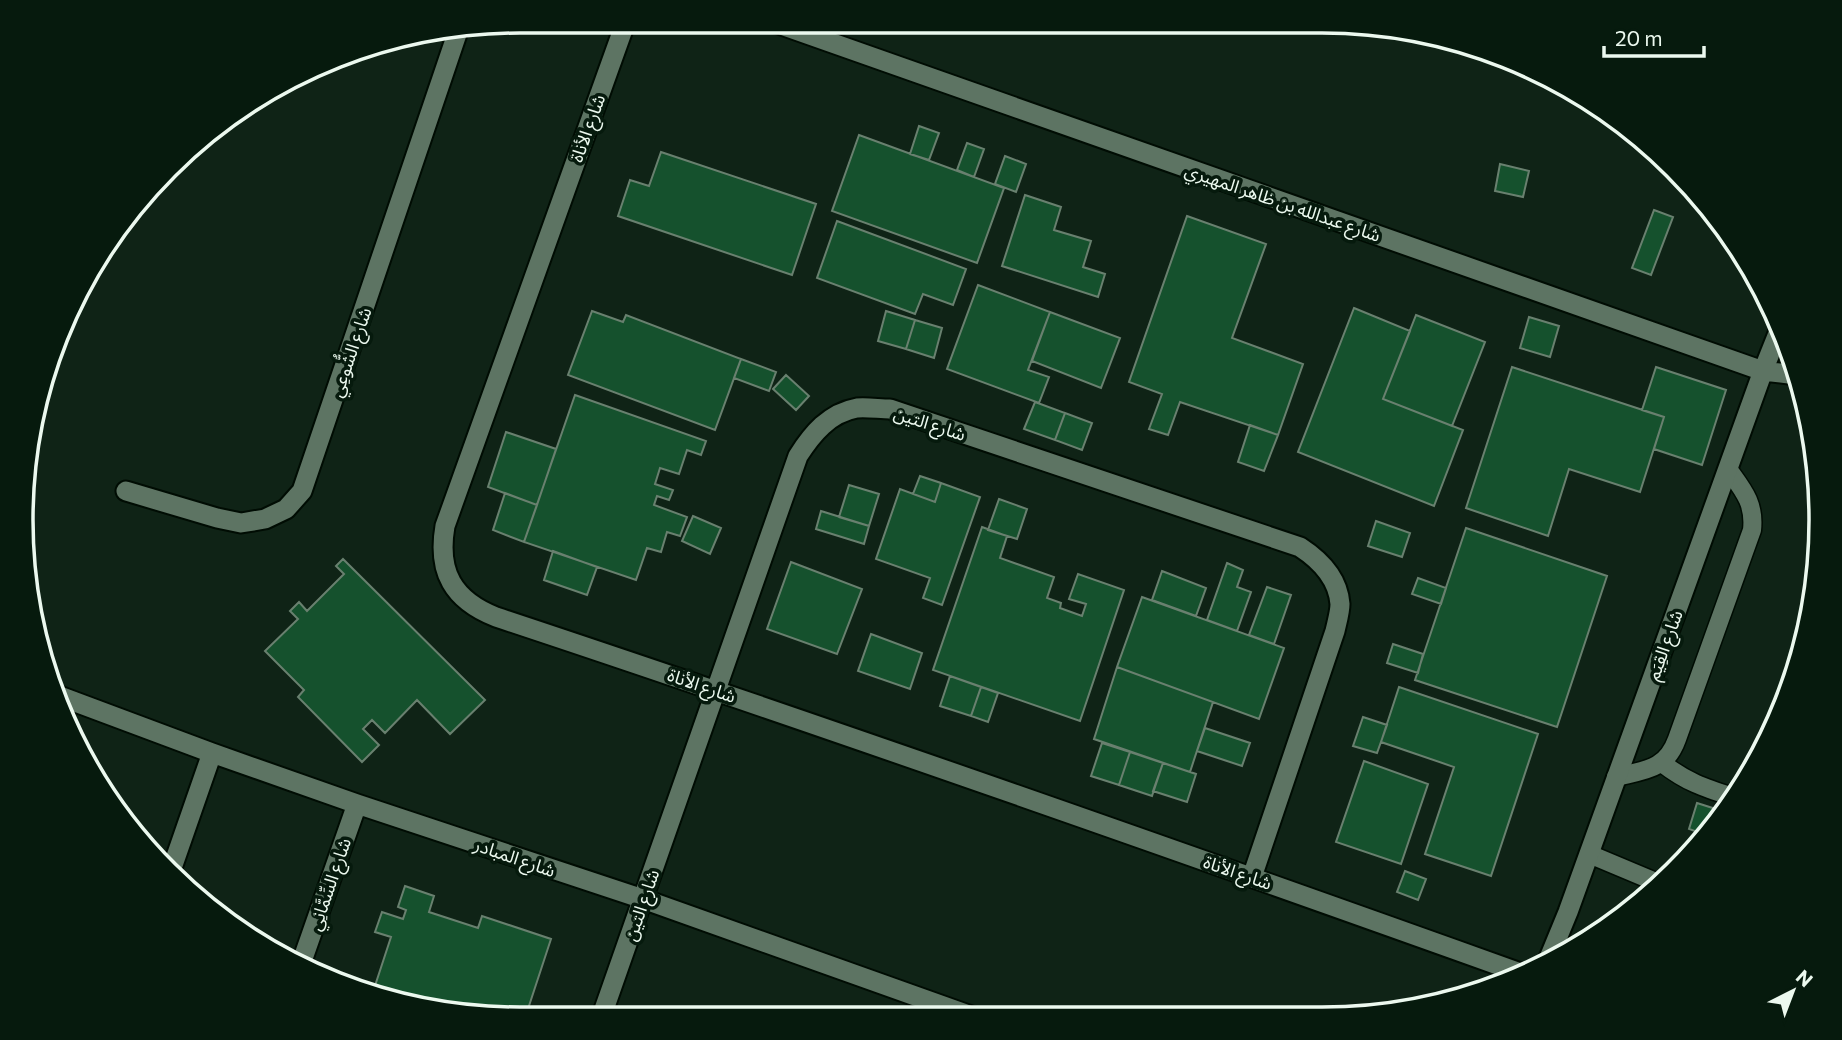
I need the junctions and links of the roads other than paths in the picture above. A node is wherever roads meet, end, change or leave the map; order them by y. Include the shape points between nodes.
1 (622, 33) edge
2 (804, 33) edge
3 (456, 37) edge
4 (1775, 342) edge
5 (1763, 371) junction
6 (1786, 374) edge
7 (1728, 468) junction
8 (126, 491) dead end
9 (716, 690) junction
10 (67, 699) edge
11 (212, 753) junction
12 (1662, 763) junction
13 (1616, 777) junction
14 (1724, 794) edge
15 (358, 804) junction
16 (1589, 854) junction
17 (174, 862) edge
18 (1252, 877) junction
19 (1650, 879) edge
20 (643, 899) junction
21 (1553, 948) edge
22 (304, 956) edge
23 (1510, 969) edge
24 (605, 1007) edge
25 (946, 1007) edge

1 - 9 street, شارع الأناة via 445,526 444,565 451,583 478,610
2 - 5 street, شارع عبدالله بن ظاهر المهيري
3 - 8 street, شارع الشُّوعِي via 302,491 286,509 241,523
4 - 5 street, شارع القِيَم
5 - 6 street, شارع عبدالله بن ظاهر المهيري
5 - 7 street, شارع القِيَم
7 - 12 lane via 1749,501 1752,530 1674,748
7 - 13 street, شارع القِيَم
9 - 18 street, شارع الأناة
9 - 18 street, شارع التين via 798,456 820,426 856,408 890,409 1300,547 1326,569 1336,585 1340,605
9 - 20 street, شارع التين
10 - 11 street, شارع المبادر
11 - 15 street, شارع المبادر
11 - 17 street
12 - 13 lane
12 - 14 lane via 1692,783
13 - 16 street, شارع القِيَم
15 - 20 street, شارع المبادر
15 - 22 street, شارع السِّمَّانِي
16 - 19 lane
16 - 21 street, شارع القِيَم
18 - 23 street, شارع الأناة
20 - 24 street, شارع التين
20 - 25 street, شارع المبادر

